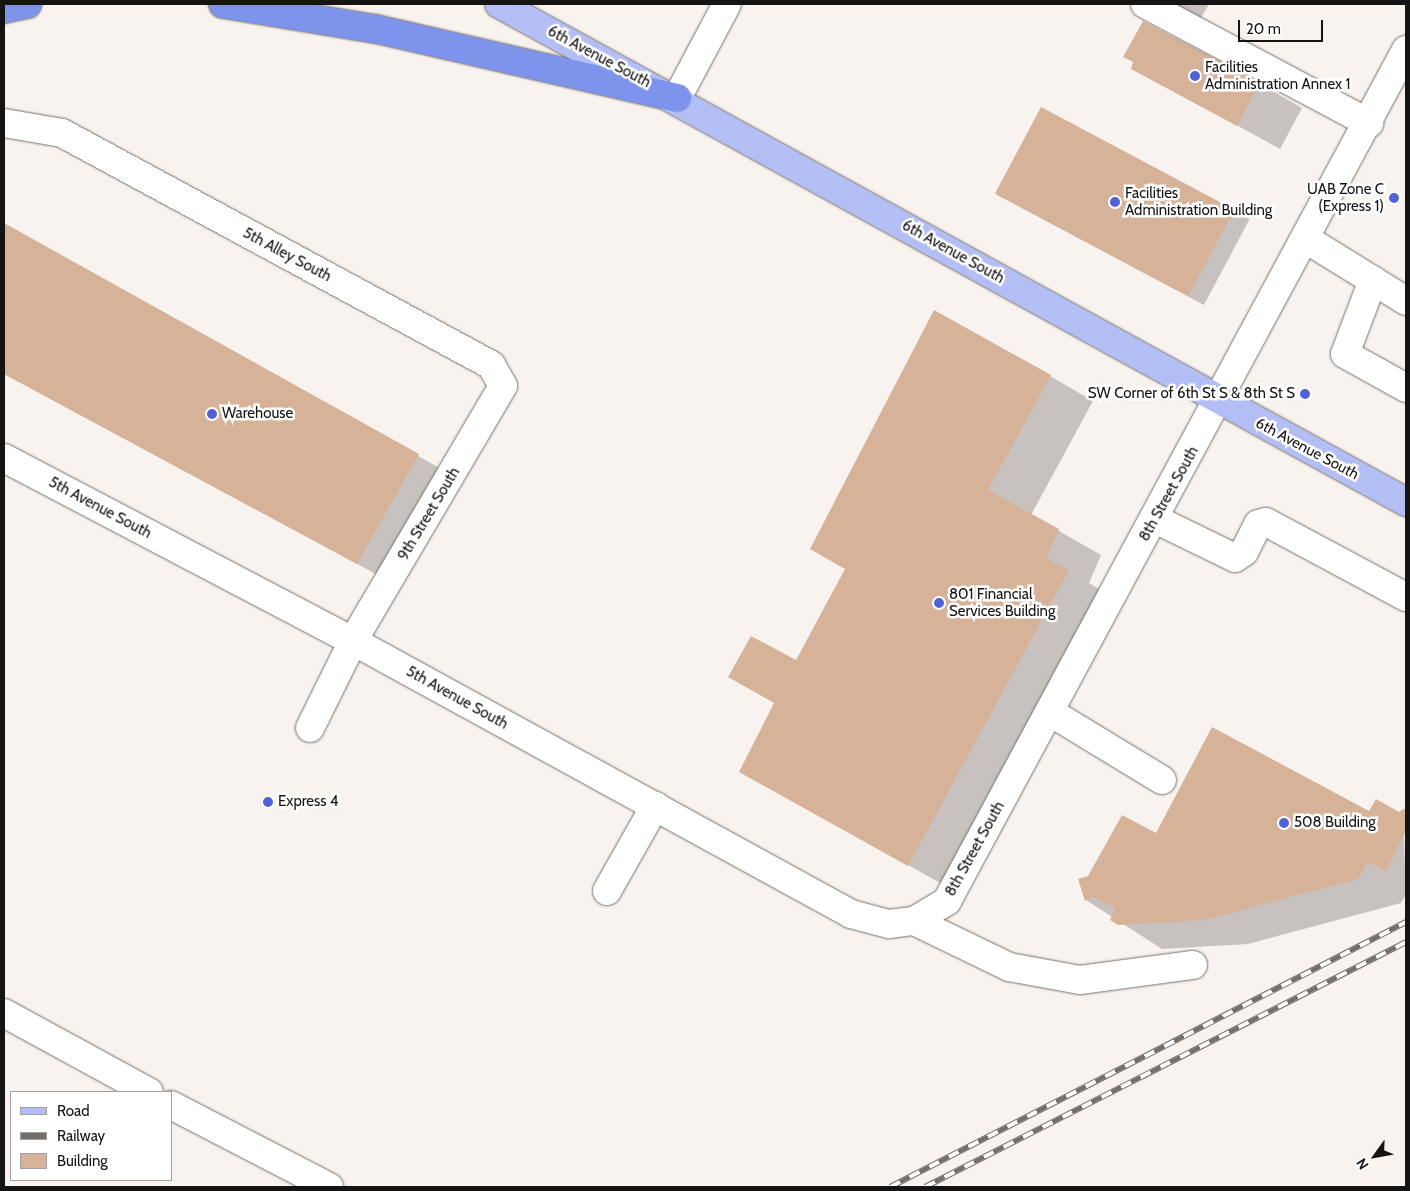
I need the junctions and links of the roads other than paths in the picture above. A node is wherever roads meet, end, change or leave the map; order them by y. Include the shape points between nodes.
1 (28, 4) edge
2 (223, 4) edge
3 (499, 4) edge
4 (727, 4) edge
5 (1145, 4) edge
6 (4, 8) edge
7 (1406, 50) edge
8 (677, 98) junction
9 (4, 123) edge
10 (1369, 123) junction
11 (1306, 239) junction
12 (1373, 280) junction
13 (1406, 301) edge
14 (503, 386) joint
15 (1406, 388) edge
16 (1219, 401) junction
17 (4, 458) edge
18 (1406, 502) edge
19 (1155, 519) junction
20 (1406, 597) edge
21 (353, 641) junction
22 (1050, 712) junction
23 (310, 728) dead end
24 (1162, 780) dead end
25 (655, 806) junction
26 (607, 891) dead end
27 (914, 921) junction
28 (1193, 965) dead end
29 (4, 1013) edge
30 (147, 1091) edge
31 (172, 1105) edge
32 (329, 1187) edge

1 - 6 highway
2 - 8 highway via 376,29
3 - 8 main road, 6th Avenue South
4 - 8 street
5 - 10 street
7 - 10 street, 8th Street South
8 - 16 main road, 6th Avenue South
9 - 14 street, 5th Alley South via 62,133 491,365
10 - 11 street, 8th Street South
11 - 12 street
11 - 16 street, 8th Street South
12 - 13 street
12 - 15 street via 1344,354
14 - 21 street, 9th Street South
16 - 18 main road, 6th Avenue South
16 - 19 street, 8th Street South
17 - 21 street, 5th Avenue South
19 - 20 street via 1235,558 1244,552 1258,524 1266,522
19 - 22 street, 8th Street South
21 - 23 street, 9th Street South
21 - 25 street, 5th Avenue South
22 - 24 street
22 - 27 street, 8th Street South via 947,901
25 - 26 street
25 - 27 street, 5th Avenue South via 851,914 889,924
27 - 28 street via 1009,968 1080,980
29 - 30 street
31 - 32 street

